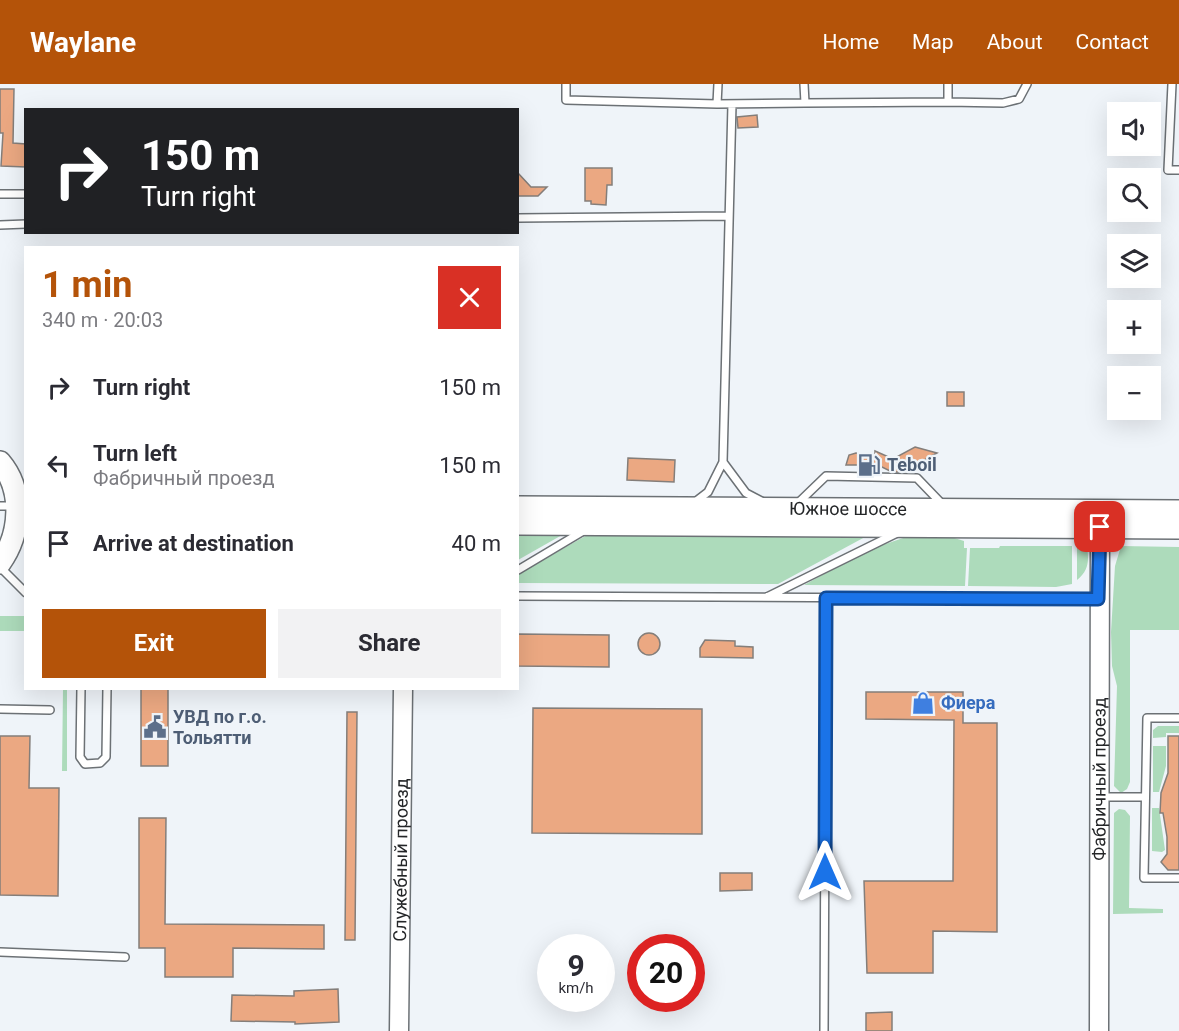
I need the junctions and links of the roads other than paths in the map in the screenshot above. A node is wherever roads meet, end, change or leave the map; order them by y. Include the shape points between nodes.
1 (566, 84) edge
2 (717, 84) edge
3 (804, 84) edge
4 (948, 84) edge
5 (1028, 84) edge
6 (1172, 84) edge
7 (948, 102) junction
8 (805, 103) junction
9 (717, 104) junction
10 (732, 104) junction
11 (1179, 170) edge
12 (0, 194) edge
13 (24, 194) edge
14 (729, 216) junction
15 (519, 218) edge
16 (24, 224) edge
17 (2, 228) edge
18 (0, 462) edge
19 (723, 462) junction
20 (519, 507) edge
21 (688, 507) junction
22 (782, 508) junction
23 (948, 510) junction
24 (1179, 511) edge
25 (14, 522) edge
26 (519, 524) edge
27 (597, 524) junction
28 (909, 527) junction
29 (1100, 527) junction
30 (1179, 528) edge
31 (519, 569) edge
32 (24, 581) edge
33 (519, 596) edge
34 (765, 598) junction
35 (826, 598) junction
36 (1098, 599) junction
37 (81, 690) edge
38 (107, 690) edge
39 (403, 690) edge
40 (0, 709) edge
41 (51, 710) dead end
42 (1179, 718) edge
43 (1100, 797) junction
44 (1144, 797) junction
45 (1179, 878) edge
46 (0, 952) edge
47 (125, 957) dead end
48 (399, 1031) edge
49 (824, 1031) edge
50 (1099, 1031) edge

1 - 9 lane via 566,100
2 - 9 lane
3 - 8 lane
4 - 7 lane
5 - 7 lane via 1019,99 1003,103
6 - 11 lane via 1168,170
7 - 8 lane
8 - 10 lane
9 - 10 lane
10 - 14 lane
12 - 13 lane
14 - 15 lane
14 - 19 lane
16 - 17 lane
18 - 25 main road
19 - 21 lane via 708,492
19 - 22 lane via 746,493
20 - 21 main road, Южное шоссе
21 - 22 main road, Южное шоссе
22 - 23 main road, Южное шоссе
22 - 23 lane via 826,476 917,478
23 - 24 main road, Южное шоссе
25 - 32 lane
26 - 27 main road, Южное шоссе
27 - 28 main road, Южное шоссе
27 - 31 lane
28 - 29 main road, Южное шоссе
28 - 34 lane
29 - 30 main road, Южное шоссе
29 - 36 street, Фабричный проезд
33 - 34 lane
34 - 35 lane
35 - 36 lane
35 - 49 lane
36 - 43 street, Фабричный проезд
37 - 38 lane via 80,757 85,764 100,764 106,757
39 - 48 street, Служебный проезд
40 - 41 lane
42 - 44 lane via 1147,718
43 - 44 lane
43 - 50 street, Фабричный проезд
44 - 45 lane via 1144,878
46 - 47 lane

